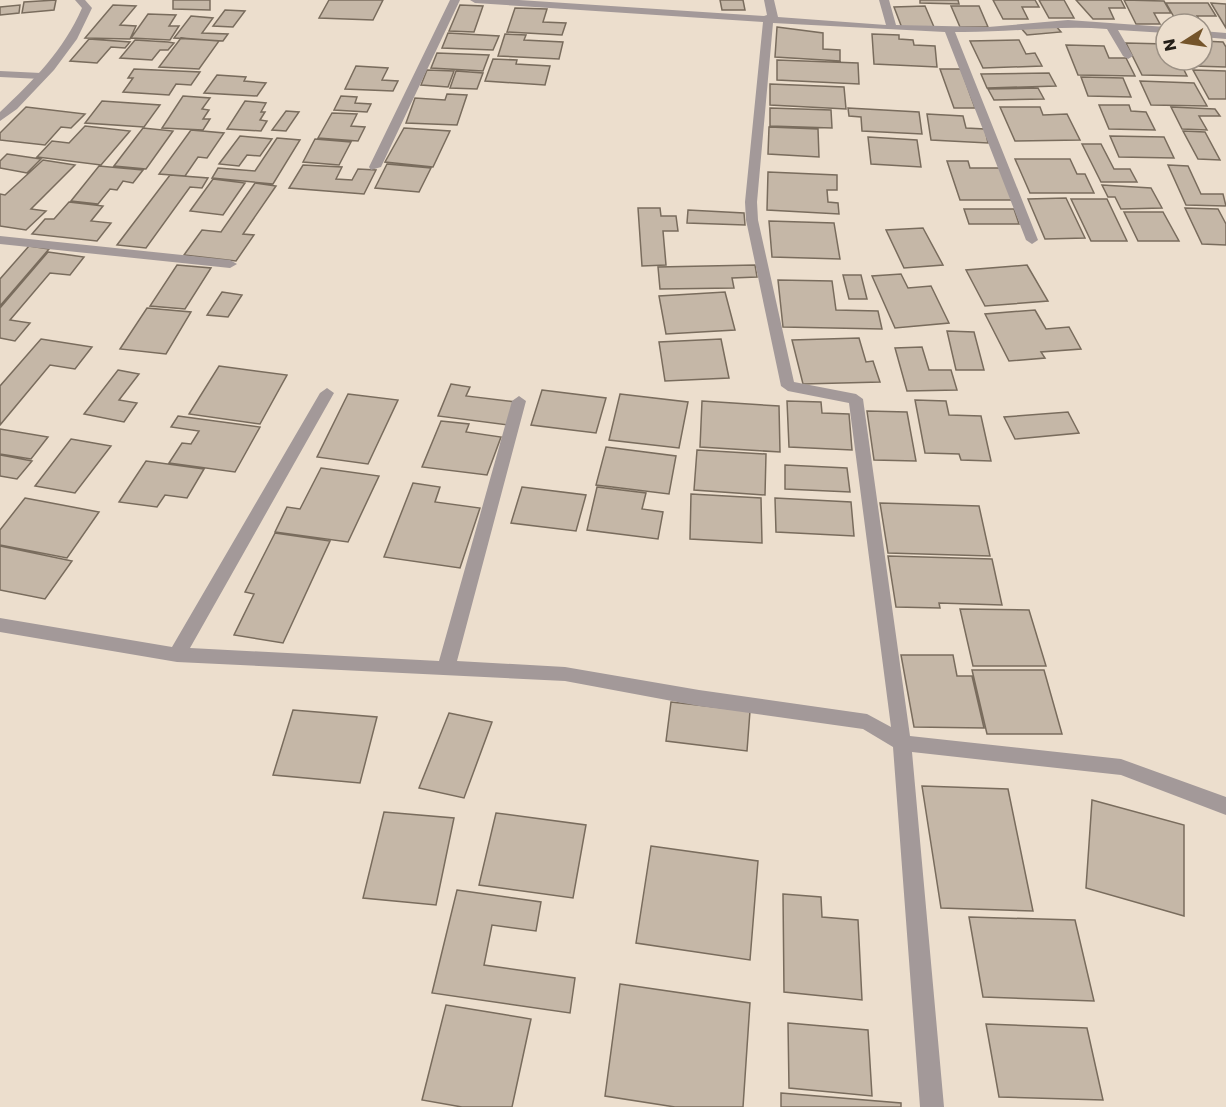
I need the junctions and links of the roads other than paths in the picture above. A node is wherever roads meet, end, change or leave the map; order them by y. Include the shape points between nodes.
1 (80, 0) edge
2 (454, 0) edge
3 (475, 0) edge
4 (884, 0) edge
5 (491, 1) edge
6 (770, 12) edge
7 (1110, 25) junction
8 (892, 28) junction
9 (1154, 29) edge
10 (949, 30) junction
11 (1128, 56) dead end
12 (0, 74) edge
13 (41, 76) junction
14 (0, 118) edge
15 (375, 166) dead end
16 (0, 240) edge
17 (1032, 240) dead end
18 (230, 264) dead end
19 (327, 393) dead end
20 (519, 401) dead end
21 (0, 625) edge
22 (177, 655) junction
23 (446, 668) junction
24 (902, 743) junction
25 (1226, 806) edge
26 (932, 1107) edge

1 - 13 street via 87,8 77,33
2 - 15 street
3 - 5 street
4 - 8 street
5 - 6 street
6 - 8 street
6 - 24 street via 752,220 788,386 856,399
7 - 9 street
7 - 10 street via 1068,23
7 - 11 street
8 - 10 street
10 - 17 street
12 - 13 street
13 - 14 street
16 - 18 street
19 - 22 street
20 - 23 street
21 - 22 street
22 - 23 street
23 - 24 street via 565,674 867,722
24 - 25 street via 1121,767
24 - 26 street

